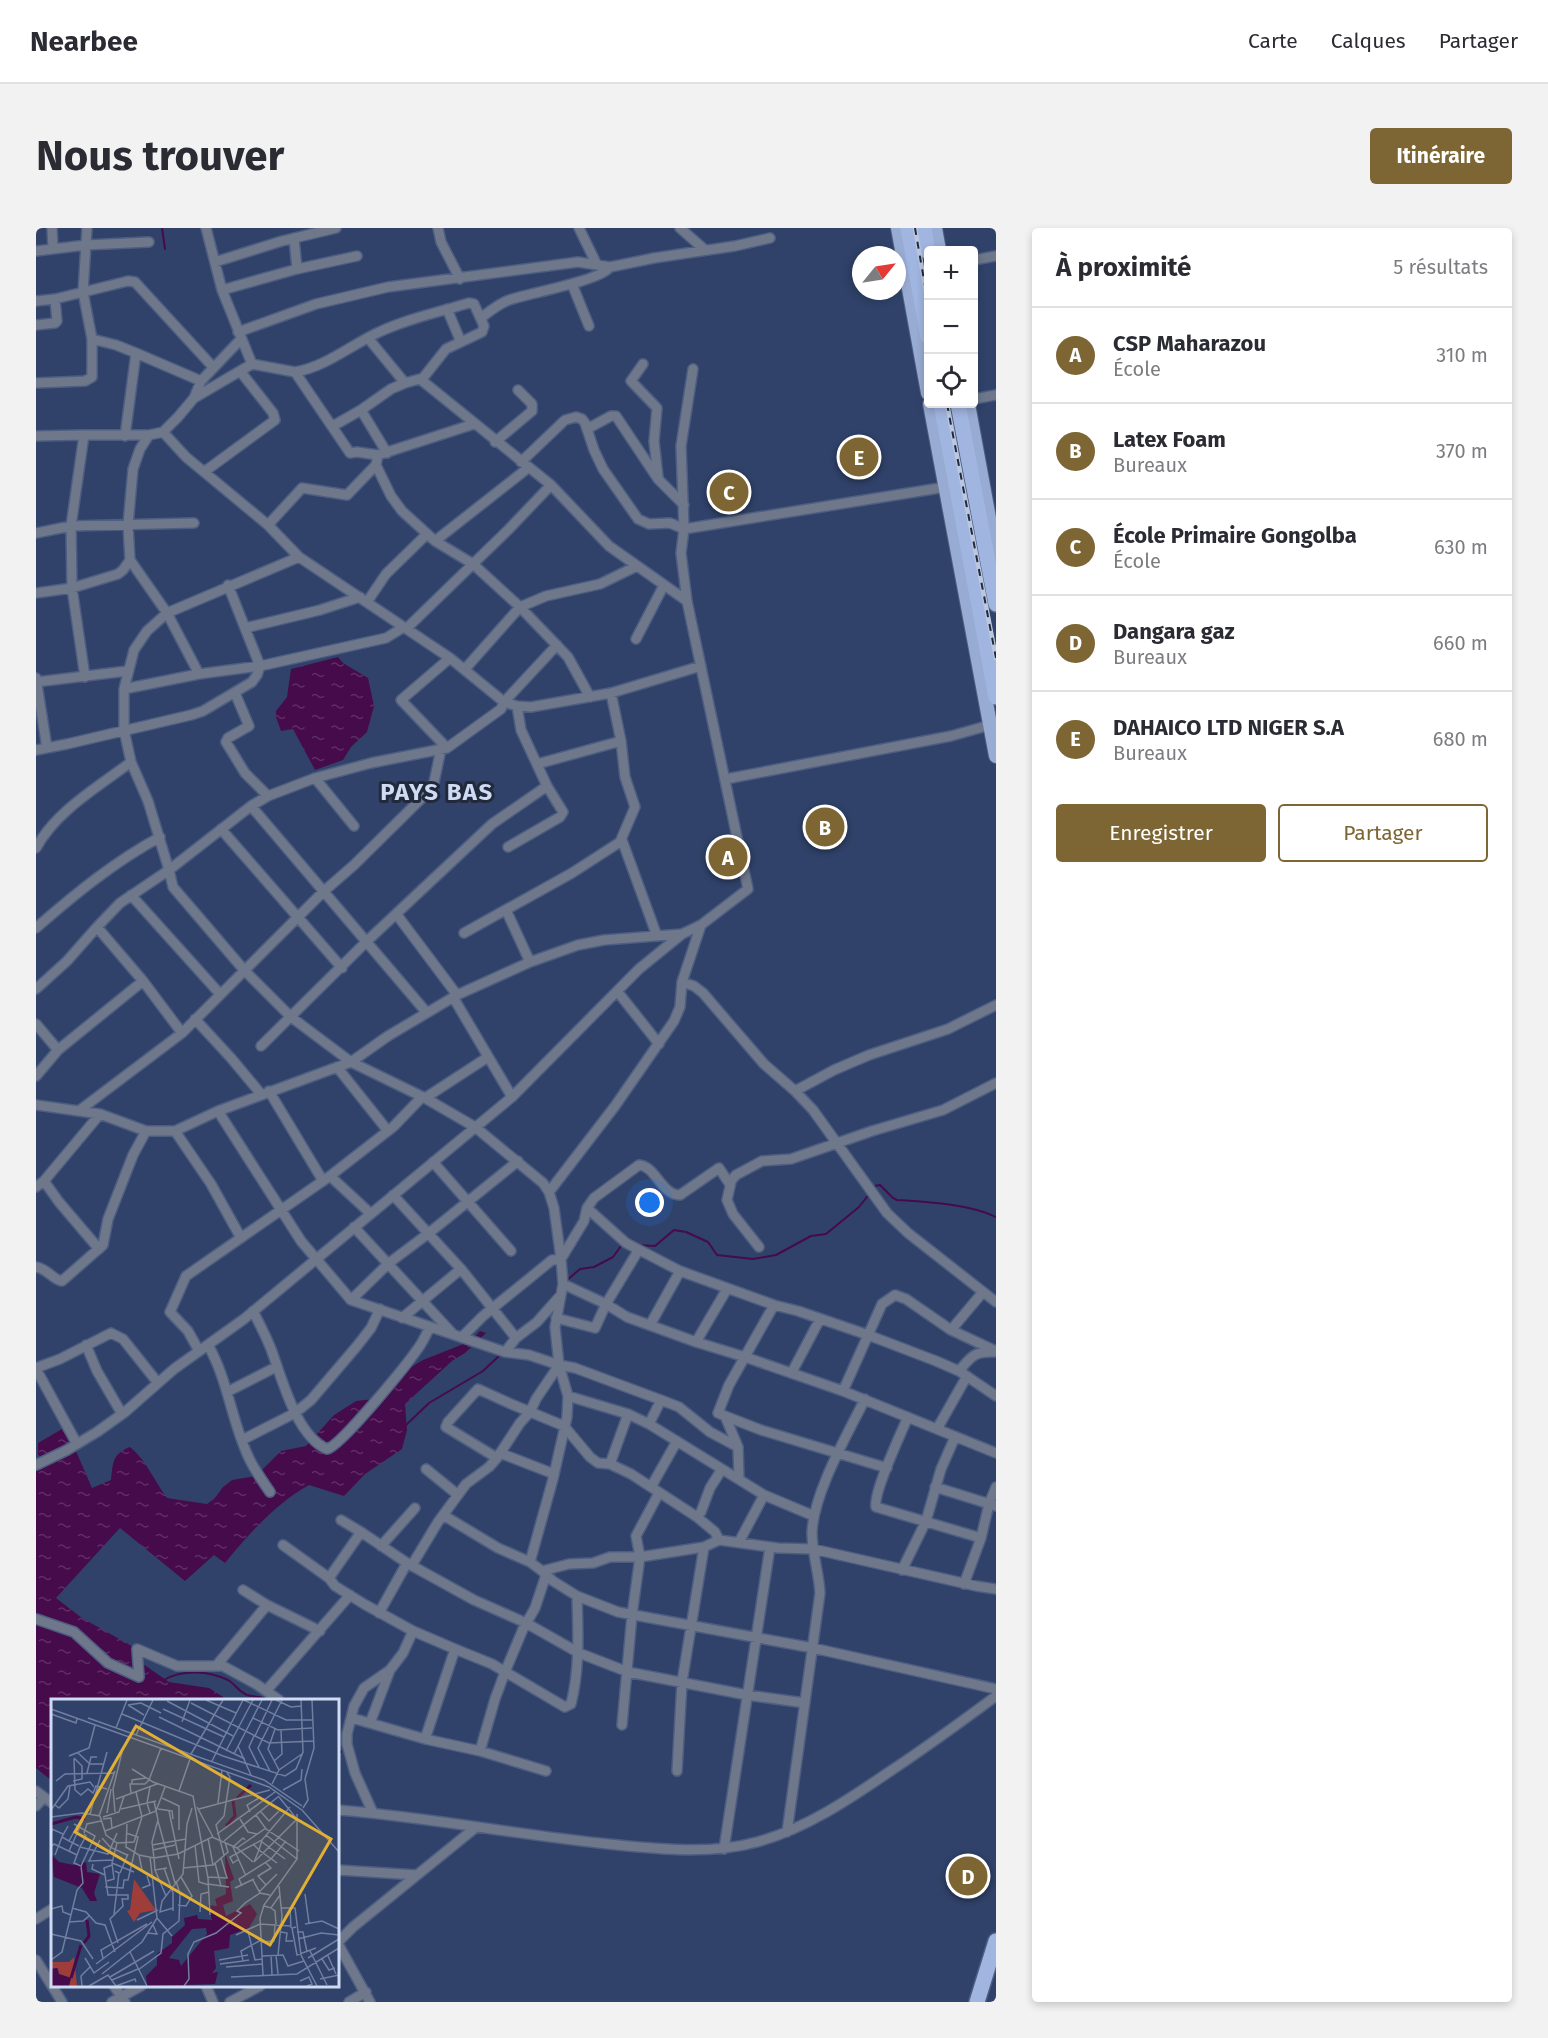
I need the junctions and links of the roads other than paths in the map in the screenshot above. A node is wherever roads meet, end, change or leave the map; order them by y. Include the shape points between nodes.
1 (52, 228) edge
2 (87, 228) edge
3 (206, 228) edge
4 (336, 228) edge
5 (438, 228) edge
6 (579, 228) edge
7 (680, 228) edge
8 (898, 228) edge
9 (908, 228) edge
10 (924, 228) edge
11 (935, 228) edge
12 (298, 234) edge
13 (770, 238) dead end
14 (149, 242) dead end
15 (86, 245) junction
16 (927, 246) edge
17 (938, 246) edge
18 (53, 249) junction
19 (705, 250) junction
20 (36, 251) edge
21 (996, 255) edge
22 (357, 256) dead end
23 (978, 259) edge
24 (214, 262) junction
25 (597, 265) junction
26 (610, 267) junction
27 (297, 269) junction
28 (460, 279) junction
29 (572, 284) junction
30 (222, 290) junction
31 (83, 292) junction
32 (55, 299) junction
33 (36, 301) edge
34 (447, 309) junction
35 (924, 316) edge
36 (482, 317) junction
37 (36, 325) edge
38 (589, 326) dead end
39 (240, 336) junction
40 (368, 338) junction
41 (92, 339) junction
42 (461, 342) junction
43 (136, 353) junction
44 (252, 364) junction
45 (643, 364) dead end
46 (213, 367) junction
47 (693, 369) dead end
48 (240, 371) junction
49 (924, 371) edge
50 (295, 372) junction
51 (420, 379) junction
52 (201, 381) junction
53 (36, 383) edge
54 (405, 383) junction
55 (518, 390) dead end
56 (996, 395) edge
57 (194, 398) junction
58 (978, 398) edge
59 (931, 408) edge
60 (942, 408) edge
61 (959, 408) edge
62 (969, 408) edge
63 (361, 410) junction
64 (474, 424) junction
65 (333, 426) junction
66 (587, 429) junction
67 (163, 432) junction
68 (84, 435) junction
69 (148, 435) junction
70 (36, 436) edge
71 (125, 436) junction
72 (495, 442) junction
73 (380, 458) junction
74 (524, 465) junction
75 (204, 472) junction
76 (658, 479) junction
77 (550, 486) junction
78 (946, 487) junction
79 (684, 505) junction
80 (194, 523) dead end
81 (128, 525) junction
82 (268, 525) junction
83 (71, 526) junction
84 (684, 529) junction
85 (36, 533) edge
86 (431, 538) junction
87 (996, 556) edge
88 (299, 557) junction
89 (129, 560) junction
90 (472, 564) junction
91 (637, 566) junction
92 (228, 585) junction
93 (664, 585) junction
94 (72, 588) junction
95 (36, 593) edge
96 (364, 599) junction
97 (687, 601) junction
98 (996, 604) edge
99 (520, 607) junction
100 (167, 613) junction
101 (245, 628) junction
102 (405, 628) junction
103 (636, 639) dead end
104 (557, 645) junction
105 (450, 658) junction
106 (260, 666) junction
107 (701, 666) junction
108 (465, 669) junction
109 (127, 671) junction
110 (199, 674) junction
111 (85, 676) junction
112 (36, 680) edge
113 (124, 689) junction
114 (235, 693) junction
115 (610, 693) junction
116 (996, 696) edge
117 (590, 697) junction
118 (504, 702) junction
119 (518, 706) junction
120 (990, 725) junction
121 (124, 730) junction
122 (621, 741) junction
123 (46, 748) junction
124 (444, 748) junction
125 (36, 750) edge
126 (996, 756) edge
127 (131, 762) junction
128 (537, 764) junction
129 (315, 778) junction
130 (726, 779) junction
131 (547, 786) junction
132 (268, 796) junction
133 (251, 806) junction
134 (354, 826) dead end
135 (221, 829) junction
136 (160, 837) junction
137 (622, 840) junction
138 (508, 847) dead end
139 (36, 848) edge
140 (168, 870) junction
141 (323, 892) junction
142 (131, 895) junction
143 (506, 910) junction
144 (397, 915) junction
145 (297, 918) junction
146 (701, 926) junction
147 (97, 927) junction
148 (36, 928) edge
149 (464, 933) dead end
150 (682, 934) junction
151 (657, 936) junction
152 (366, 942) junction
153 (530, 962) junction
154 (342, 968) junction
155 (244, 970) junction
156 (143, 981) junction
157 (682, 982) junction
158 (36, 989) edge
159 (617, 990) junction
160 (220, 994) junction
161 (455, 996) junction
162 (996, 1005) edge
163 (427, 1013) junction
164 (291, 1017) junction
165 (195, 1019) junction
166 (36, 1024) edge
167 (182, 1033) junction
168 (659, 1044) junction
169 (261, 1046) dead end
170 (58, 1050) junction
171 (488, 1057) junction
172 (351, 1062) junction
173 (337, 1067) junction
174 (36, 1076) edge
175 (996, 1083) edge
176 (795, 1091) junction
177 (265, 1093) junction
178 (423, 1097) junction
179 (512, 1097) junction
180 (36, 1105) edge
181 (80, 1110) junction
182 (218, 1111) junction
183 (100, 1114) junction
184 (475, 1127) junction
185 (146, 1131) junction
186 (175, 1131) junction
187 (388, 1131) junction
188 (837, 1142) junction
189 (518, 1161) junction
190 (433, 1162) junction
191 (327, 1178) junction
192 (731, 1182) junction
193 (39, 1184) edge
194 (549, 1192) junction
195 (393, 1195) junction
196 (469, 1201) junction
197 (587, 1208) junction
198 (282, 1210) junction
199 (371, 1214) junction
200 (354, 1227) junction
201 (429, 1233) junction
202 (241, 1238) junction
203 (759, 1247) dead end
204 (99, 1249) junction
205 (511, 1251) dead end
206 (638, 1251) junction
207 (315, 1259) junction
208 (561, 1259) junction
209 (389, 1263) junction
210 (36, 1267) edge
211 (461, 1269) junction
212 (680, 1270) junction
213 (562, 1284) junction
214 (727, 1289) junction
215 (983, 1292) junction
216 (560, 1296) junction
217 (351, 1300) junction
218 (422, 1300) junction
219 (996, 1302) edge
220 (606, 1304) junction
221 (774, 1305) junction
222 (492, 1308) junction
223 (380, 1309) junction
224 (253, 1311) junction
225 (402, 1318) junction
226 (556, 1318) junction
227 (820, 1319) junction
228 (650, 1326) junction
229 (430, 1327) junction
230 (951, 1330) junction
231 (452, 1333) junction
232 (868, 1335) junction
233 (462, 1337) junction
234 (516, 1338) junction
235 (696, 1342) junction
236 (86, 1345) junction
237 (203, 1348) junction
238 (996, 1351) edge
239 (505, 1352) junction
240 (745, 1357) junction
241 (559, 1365) junction
242 (276, 1367) junction
243 (36, 1368) edge
244 (792, 1372) junction
245 (963, 1374) junction
246 (158, 1383) junction
247 (843, 1390) junction
248 (227, 1392) junction
249 (568, 1396) junction
250 (996, 1396) edge
251 (865, 1399) junction
252 (661, 1400) junction
253 (530, 1412) junction
254 (295, 1413) junction
255 (122, 1414) junction
256 (628, 1414) junction
257 (725, 1416) junction
258 (908, 1417) junction
259 (649, 1424) junction
260 (564, 1426) junction
261 (937, 1429) junction
262 (955, 1437) junction
263 (242, 1440) junction
264 (677, 1441) junction
265 (77, 1444) junction
266 (738, 1447) junction
267 (996, 1453) edge
268 (838, 1454) junction
269 (498, 1456) junction
270 (610, 1464) junction
271 (36, 1465) edge
272 (887, 1468) junction
273 (426, 1469) dead end
274 (722, 1469) junction
275 (554, 1474) junction
276 (739, 1479) junction
277 (935, 1487) junction
278 (996, 1487) edge
279 (655, 1490) junction
280 (270, 1492) dead end
281 (458, 1494) junction
282 (764, 1495) junction
283 (992, 1505) edge
284 (415, 1508) dead end
285 (443, 1515) junction
286 (814, 1516) junction
287 (697, 1517) junction
288 (341, 1520) dead end
289 (926, 1521) junction
290 (361, 1532) junction
291 (981, 1538) junction
292 (719, 1539) junction
293 (740, 1542) junction
294 (283, 1545) dead end
295 (381, 1546) junction
296 (704, 1547) junction
297 (770, 1547) junction
298 (813, 1549) junction
299 (640, 1557) junction
300 (530, 1562) junction
301 (410, 1564) junction
302 (902, 1570) junction
303 (544, 1573) junction
304 (328, 1578) junction
305 (964, 1584) junction
306 (996, 1589) edge
307 (243, 1590) dead end
308 (350, 1595) junction
309 (576, 1596) junction
310 (267, 1605) junction
311 (380, 1613) junction
312 (632, 1615) junction
313 (36, 1619) edge
314 (526, 1623) junction
315 (691, 1626) junction
316 (320, 1631) junction
317 (413, 1631) junction
318 (756, 1638) junction
319 (813, 1648) junction
320 (455, 1649) junction
321 (579, 1653) junction
322 (216, 1666) junction
323 (390, 1670) junction
324 (505, 1672) junction
325 (628, 1672) junction
326 (682, 1682) junction
327 (996, 1689) edge
328 (266, 1691) junction
329 (747, 1695) junction
330 (996, 1696) edge
331 (276, 1699) edge
332 (805, 1703) junction
333 (352, 1718) junction
334 (370, 1723) junction
335 (622, 1725) dead end
336 (342, 1735) edge
337 (424, 1739) junction
338 (480, 1751) junction
339 (546, 1771) dead end
340 (677, 1771) dead end
341 (36, 1791) edge
342 (48, 1800) edge
343 (36, 1806) edge
344 (339, 1810) edge
345 (373, 1813) junction
346 (475, 1828) junction
347 (788, 1832) junction
348 (724, 1849) junction
349 (339, 1870) edge
350 (417, 1875) junction
351 (51, 1910) edge
352 (36, 1919) edge
353 (996, 1941) edge
354 (339, 1942) edge
355 (339, 1945) edge
356 (36, 1959) edge
357 (51, 1984) edge
358 (53, 1987) edge
359 (140, 1987) edge
360 (206, 1987) edge
361 (258, 1987) edge
362 (366, 1992) junction
363 (123, 1999) edge
364 (62, 2002) edge
365 (112, 2002) edge
366 (213, 2002) edge
367 (230, 2002) edge
368 (349, 2002) edge
369 (370, 2002) edge
370 (976, 2002) edge

1 - 18 street
2 - 15 street
3 - 24 street
4 - 12 street
5 - 28 street
6 - 25 street
7 - 19 street
8 - 49 main road
9 - 35 highway
10 - 16 highway
11 - 17 main road
12 - 24 street
12 - 27 street
13 - 19 street
14 - 15 street
15 - 18 street
15 - 31 street
18 - 20 street
19 - 26 street
21 - 23 street
22 - 27 street
24 - 30 street
25 - 26 street
25 - 28 street via 578,262
26 - 29 street via 604,273
27 - 30 street
28 - 39 street via 387,287 316,304
29 - 36 street via 508,300
29 - 38 street
30 - 39 street
31 - 32 street
31 - 41 street
31 - 46 street via 135,282
32 - 33 street
32 - 37 street via 55,323
34 - 36 street via 472,303
34 - 40 street
34 - 42 street
36 - 42 street via 482,332
39 - 44 street
39 - 46 street via 227,356
40 - 50 street via 312,368
40 - 54 street
41 - 43 street
41 - 53 street via 89,380
42 - 51 street via 443,352
43 - 52 street
43 - 71 street
44 - 48 street
44 - 50 street
45 - 76 street via 631,381 657,408 654,441
46 - 52 street
47 - 79 street via 681,447
48 - 57 street
48 - 75 street via 275,420
50 - 65 street
51 - 54 street
51 - 64 street
52 - 57 street
54 - 63 street
55 - 72 street via 532,404 532,411
56 - 58 street
57 - 67 street
59 - 78 main road
60 - 116 highway
61 - 98 highway
62 - 87 main road
63 - 65 street
63 - 73 street
64 - 72 street
64 - 73 street
65 - 73 street via 350,453
66 - 74 street via 582,419 565,420
66 - 76 street via 616,416
66 - 84 street via 603,469 638,519
67 - 69 street
67 - 75 street
68 - 70 street
68 - 71 street
68 - 83 street
69 - 71 street
69 - 81 street via 133,469
72 - 74 street
73 - 82 street via 347,495 302,488
73 - 86 street via 396,504
74 - 77 street
74 - 86 street
75 - 82 street
76 - 79 street
77 - 90 street
77 - 91 street via 601,539
78 - 84 street
78 - 120 main road
79 - 84 street
80 - 81 street
81 - 83 street
81 - 89 street
82 - 88 street
83 - 85 street
83 - 94 street
84 - 97 street via 681,553
86 - 90 street
86 - 96 street via 386,573
88 - 92 street
88 - 96 street
89 - 94 street via 117,574
89 - 100 street
90 - 99 street
90 - 102 street
91 - 93 street
91 - 99 street via 600,584 546,596
92 - 100 street
92 - 101 street
93 - 97 street
93 - 103 street
94 - 95 street
94 - 111 street
96 - 101 street
96 - 102 street
97 - 107 street
99 - 104 street
99 - 108 street
100 - 109 street via 141,639
100 - 110 street
101 - 106 street
102 - 105 street
102 - 106 street via 386,638
104 - 117 street via 573,664
104 - 118 street
105 - 108 street
105 - 124 street via 401,700
106 - 110 street
106 - 114 street via 255,679
107 - 115 street
107 - 130 street
108 - 118 street
109 - 111 street
109 - 113 street
110 - 113 street
111 - 112 street
112 - 123 street
113 - 121 street
114 - 121 street via 191,716
114 - 132 street via 249,726 226,742 245,773
115 - 117 street
115 - 122 street
117 - 119 street
118 - 119 street
118 - 124 street via 499,711
119 - 128 street via 520,727
120 - 126 main road
120 - 130 street
121 - 123 street
121 - 127 street
122 - 128 street
122 - 137 street via 625,777 635,807
123 - 125 street
124 - 129 street
124 - 141 street via 433,787
127 - 136 street
127 - 139 street via 80,800 46,832
128 - 131 street
129 - 132 street
129 - 134 street
130 - 146 street via 748,889
131 - 138 street via 563,814
131 - 144 street via 492,824
132 - 133 street
133 - 135 street
133 - 141 street
135 - 140 street
135 - 145 street
136 - 140 street
136 - 148 street via 100,875
137 - 143 street
137 - 151 street
140 - 142 street
140 - 155 street via 173,887
141 - 145 street
141 - 152 street
142 - 147 street
142 - 160 street
143 - 149 street
143 - 153 street
144 - 152 street
144 - 161 street
145 - 154 street
145 - 155 street
146 - 150 street
146 - 157 street
147 - 156 street
147 - 158 street via 68,961
150 - 151 street
150 - 159 street
151 - 153 street via 578,945
152 - 154 street
152 - 163 street
153 - 161 street
154 - 164 street
155 - 160 street
155 - 164 street
156 - 167 street
156 - 170 street
157 - 168 street via 680,1007
157 - 176 street via 704,993 764,1064
159 - 168 street
159 - 179 street
160 - 165 street
161 - 163 street
161 - 171 street
162 - 176 street via 948,1029 869,1055
163 - 172 street
164 - 169 street
164 - 172 street
165 - 167 street
165 - 177 street
166 - 170 street
167 - 181 street
168 - 194 street
170 - 174 street
171 - 178 street
171 - 179 street
172 - 173 street
172 - 178 street
173 - 177 street
173 - 187 street
175 - 188 street via 943,1110
176 - 188 street
177 - 182 street
177 - 191 street
178 - 184 street
178 - 187 street
179 - 184 street
180 - 181 street
181 - 183 street
182 - 186 street
182 - 198 street
183 - 185 street
183 - 193 street
184 - 189 street
184 - 190 street
185 - 186 street
185 - 204 street via 133,1155
186 - 202 street
187 - 191 street
188 - 192 street via 791,1159 762,1161
188 - 215 street via 887,1213
189 - 194 street
189 - 196 street
190 - 195 street
190 - 196 street
191 - 198 street
191 - 199 street
192 - 197 street via 719,1168 676,1196 641,1164 606,1188
192 - 203 street via 727,1200 733,1214
193 - 204 street
194 - 208 street
195 - 199 street
195 - 201 street
196 - 201 street
196 - 205 street
197 - 206 street
197 - 208 street via 584,1221
198 - 202 street
198 - 207 street
199 - 200 street
200 - 207 street
200 - 209 street
201 - 209 street
201 - 211 street
202 - 237 street via 186,1276 170,1312
204 - 210 street via 62,1281
206 - 212 street
206 - 220 street
207 - 217 street
207 - 224 street
208 - 213 street
208 - 222 street via 552,1260
209 - 217 street
209 - 218 street
211 - 218 street
211 - 222 street
212 - 214 street
212 - 228 street
213 - 216 street
213 - 220 street
214 - 221 street
214 - 235 street
215 - 219 street
215 - 230 street
216 - 226 street
216 - 234 street
217 - 223 street
218 - 225 street
218 - 231 street
220 - 226 street via 594,1328
220 - 228 street
221 - 227 street
221 - 240 street
222 - 233 street
222 - 234 street
223 - 225 street
223 - 254 street via 357,1346
224 - 237 street
224 - 242 street
225 - 229 street
226 - 241 street
227 - 232 street
227 - 244 street
228 - 235 street
229 - 231 street
229 - 254 street via 378,1398 332,1448 324,1449 315,1442
230 - 232 street via 895,1295 882,1304
230 - 238 street
231 - 233 street
232 - 245 street
232 - 247 street
233 - 239 street
234 - 239 street
235 - 240 street
236 - 243 street
236 - 246 street via 111,1333 120,1336
236 - 255 street
237 - 246 street
237 - 248 street via 218,1363
238 - 245 street via 975,1354
239 - 241 street
240 - 244 street
240 - 257 street via 719,1409 718,1413
241 - 249 street
241 - 252 street
241 - 253 street
242 - 248 street
242 - 254 street
243 - 265 street
244 - 247 street
245 - 250 street
245 - 261 street
246 - 255 street
247 - 251 street
248 - 263 street
249 - 256 street
249 - 260 street
251 - 258 street
251 - 268 street
252 - 259 street
252 - 266 street via 680,1407 701,1426
253 - 260 street
253 - 269 street
253 - 269 street via 480,1388 446,1425 448,1430
254 - 263 street
255 - 265 street
256 - 259 street
256 - 270 street
257 - 266 street
257 - 268 street
258 - 261 street
258 - 272 street
259 - 264 street
260 - 270 street via 590,1457
260 - 275 street
261 - 262 street
262 - 267 street
262 - 277 street
263 - 280 street
264 - 274 street
264 - 279 street
265 - 271 street
266 - 276 street
268 - 272 street
268 - 286 street
269 - 275 street
269 - 281 street
270 - 279 street
272 - 289 street via 876,1507
273 - 281 street
274 - 276 street
274 - 287 street
275 - 300 street
276 - 282 street
277 - 283 street
277 - 289 street
278 - 283 street
279 - 287 street
279 - 299 street via 636,1536
281 - 285 street
282 - 286 street
282 - 293 street
283 - 291 street
284 - 295 street
285 - 300 street
285 - 301 street
286 - 298 street
287 - 292 street
288 - 290 street
289 - 291 street
289 - 302 street
290 - 295 street
290 - 304 street
291 - 305 street
292 - 293 street
292 - 296 street
293 - 297 street
294 - 304 street
295 - 301 street
296 - 299 street
296 - 315 street
297 - 298 street
297 - 318 street
298 - 302 street
298 - 319 street via 820,1593
299 - 303 street via 610,1557
299 - 312 street
300 - 303 street
301 - 311 street
301 - 314 street via 474,1600
302 - 305 street
303 - 309 street
303 - 314 street via 535,1608
304 - 308 street
305 - 306 street
307 - 310 street
308 - 311 street
308 - 316 street
309 - 312 street
309 - 321 street
310 - 316 street
310 - 322 street
311 - 317 street
312 - 315 street
312 - 325 street
313 - 322 street via 74,1632 108,1663 139,1677 137,1648 177,1666
314 - 321 street
314 - 324 street
315 - 318 street
315 - 326 street
316 - 328 street
317 - 320 street
317 - 323 street
318 - 319 street
318 - 329 street
319 - 327 street
319 - 332 street
320 - 324 street
320 - 337 street
321 - 324 street via 571,1704 565,1707
321 - 325 street
322 - 328 street via 223,1666
323 - 333 street via 364,1688
323 - 334 street
324 - 338 street
325 - 326 street
325 - 335 street
326 - 329 street
326 - 340 street
328 - 331 street
329 - 332 street
329 - 348 street
330 - 347 street via 862,1790
332 - 347 street
333 - 334 street
333 - 336 street
334 - 337 street
336 - 345 street
337 - 338 street
338 - 339 street
341 - 342 street
342 - 343 street
344 - 345 street
345 - 346 street
346 - 348 street via 629,1846
346 - 350 street
347 - 348 street
349 - 350 street
350 - 354 street
351 - 352 street
353 - 370 highway
355 - 362 street
356 - 357 street
358 - 364 street
359 - 363 street
360 - 366 street
361 - 367 street
362 - 368 street
362 - 369 street
363 - 365 street

